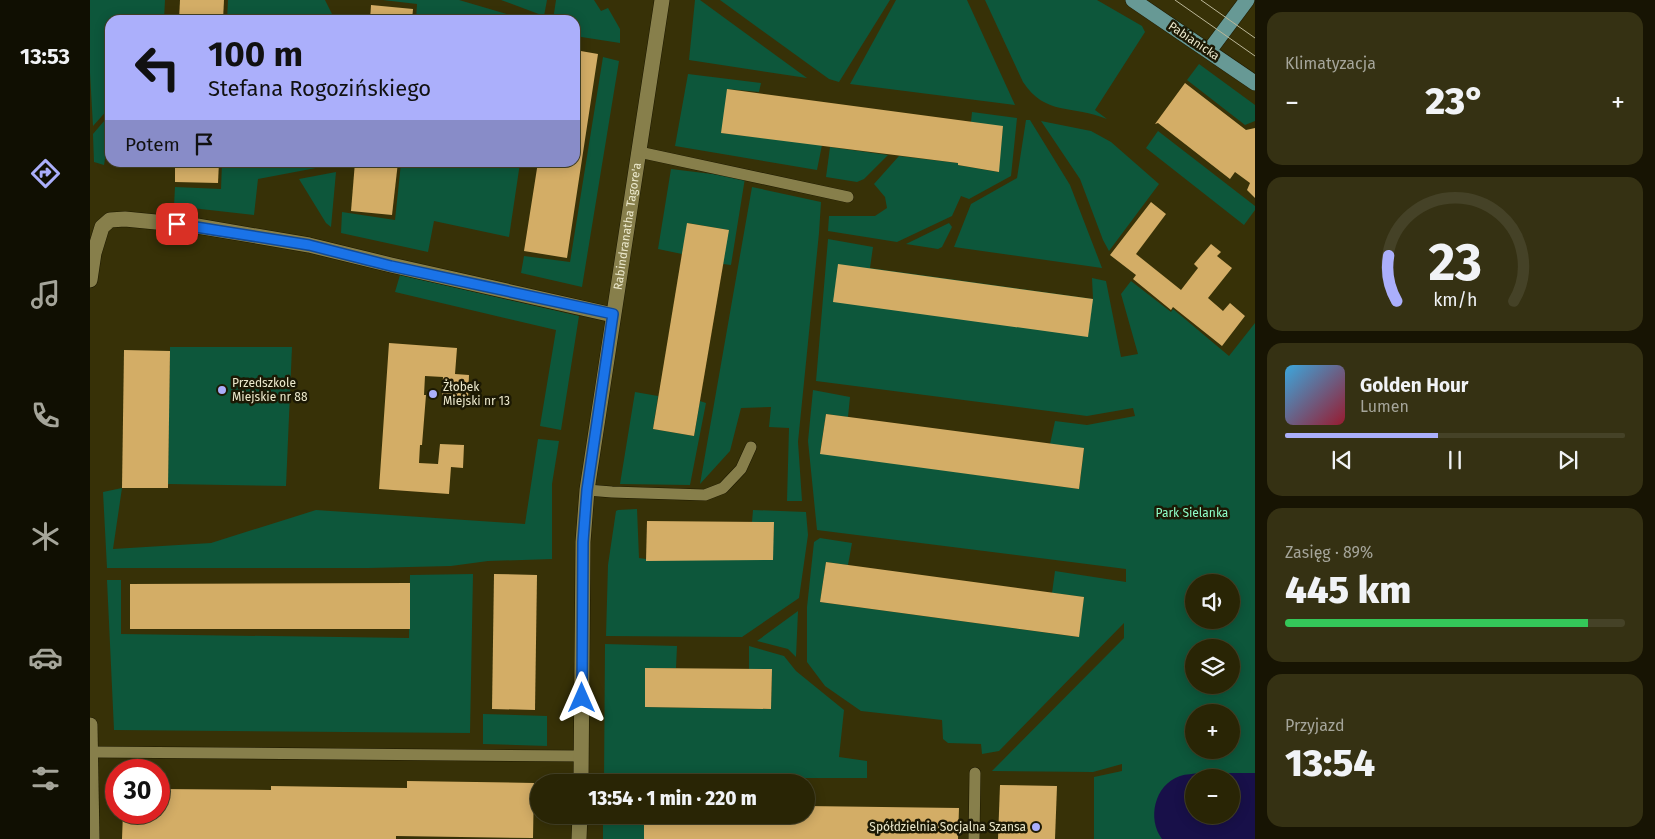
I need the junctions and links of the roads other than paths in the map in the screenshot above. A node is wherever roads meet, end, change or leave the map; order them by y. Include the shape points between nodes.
1 (662, 0) edge
2 (1133, 0) edge
3 (1247, 0) edge
4 (1209, 51) junction
5 (1255, 84) edge
6 (639, 152) junction
7 (848, 197) dead end
8 (90, 280) edge
9 (613, 314) junction
10 (751, 447) dead end
11 (587, 490) junction
12 (90, 725) edge
13 (91, 752) junction
14 (582, 756) junction
15 (581, 774) edge
16 (975, 774) dead end
17 (580, 824) edge
18 (92, 839) edge
19 (579, 839) edge
20 (974, 839) edge

1 - 6 street, Rabindranatha Tagore'a
2 - 4 main road, Pabianicka
3 - 4 main road
4 - 5 main road, Pabianicka
6 - 7 lane
6 - 9 street, Rabindranatha Tagore'a
8 - 9 street via 102,227 110,220 125,219 197,226 309,245
9 - 11 street, Rabindranatha Tagore'a
10 - 11 lane via 741,469 722,488 705,495
11 - 14 street, Rabindranatha Tagore'a via 583,542
12 - 13 street
13 - 14 lane
13 - 18 street
14 - 15 street, Rabindranatha Tagore'a
16 - 20 lane
17 - 19 street

